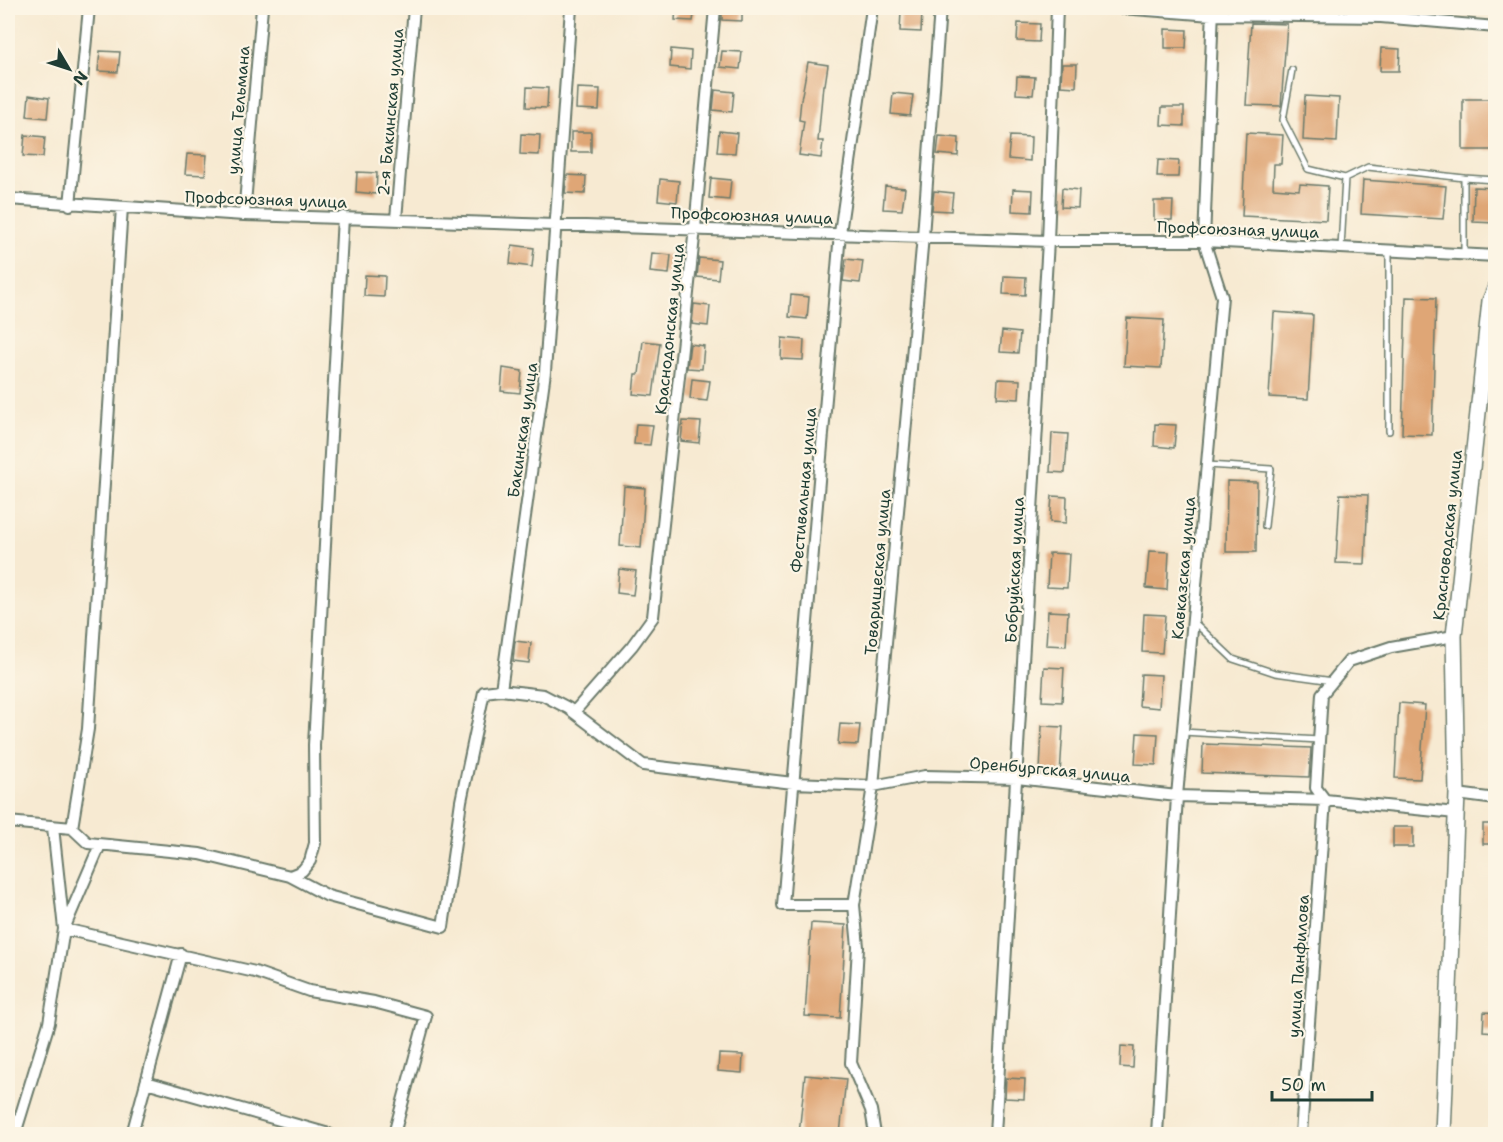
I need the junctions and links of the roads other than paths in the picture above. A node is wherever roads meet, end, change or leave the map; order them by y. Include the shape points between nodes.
1 (89, 8) edge
2 (262, 8) edge
3 (414, 8) edge
4 (571, 8) edge
5 (715, 8) edge
6 (872, 8) edge
7 (940, 8) edge
8 (1057, 8) edge
9 (1121, 8) edge
10 (1213, 11) edge
11 (1381, 12) edge
12 (1496, 27) edge
13 (1292, 70) dead end
14 (1345, 178) junction
15 (1464, 178) junction
16 (1496, 180) edge
17 (8, 199) edge
18 (70, 205) junction
19 (122, 207) junction
20 (244, 215) junction
21 (343, 217) junction
22 (396, 219) junction
23 (557, 223) junction
24 (695, 228) junction
25 (840, 233) junction
26 (923, 236) junction
27 (1048, 241) junction
28 (1204, 241) junction
29 (1341, 248) junction
30 (1389, 250) junction
31 (1464, 254) junction
32 (1496, 256) edge
33 (1496, 287) edge
34 (1389, 431) dead end
35 (1207, 465) junction
36 (1265, 526) dead end
37 (1193, 621) junction
38 (1454, 636) junction
39 (1333, 681) junction
40 (501, 690) junction
41 (574, 712) junction
42 (1183, 732) junction
43 (1319, 740) junction
44 (1017, 778) junction
45 (793, 783) junction
46 (873, 786) junction
47 (1457, 794) junction
48 (1177, 796) junction
49 (1496, 799) edge
50 (1325, 800) junction
51 (1456, 813) junction
52 (8, 822) edge
53 (53, 827) junction
54 (72, 828) junction
55 (100, 845) junction
56 (290, 876) junction
57 (854, 905) junction
58 (64, 929) junction
59 (182, 954) junction
60 (146, 1082) junction
61 (15, 1134) edge
62 (132, 1134) edge
63 (329, 1134) edge
64 (394, 1134) edge
65 (875, 1134) edge
66 (995, 1134) edge
67 (1157, 1134) edge
68 (1301, 1134) edge
69 (1443, 1134) edge

1 - 18 street
2 - 20 street, улица Тельмана
3 - 22 street, 2-я Бакинская улица
4 - 23 street, Бакинская улица
5 - 24 street, Краснодонская улица
6 - 25 street, Фестивальная улица
7 - 26 street, Товарищеская улица
8 - 27 street, Бобруйская улица
9 - 10 street
10 - 11 street
10 - 28 street, Кавказская улица
11 - 12 street
13 - 14 lane via 1284,120 1293,140 1308,169
14 - 15 lane via 1368,167
14 - 29 lane
15 - 16 lane
15 - 31 lane
17 - 18 street, Профсоюзная улица
18 - 19 street, Профсоюзная улица
19 - 20 street, Профсоюзная улица
19 - 54 street via 88,729
20 - 21 street, Профсоюзная улица
21 - 22 street, Профсоюзная улица
21 - 56 street via 314,745 315,843 310,861 302,871
22 - 23 street, Профсоюзная улица
23 - 24 street, Профсоюзная улица
23 - 40 street, Бакинская улица via 545,372
24 - 25 street, Профсоюзная улица
24 - 41 street, Краснодонская улица via 653,617
25 - 26 street, Профсоюзная улица
25 - 45 street, Фестивальная улица
26 - 27 street, Профсоюзная улица
26 - 46 street, Товарищеская улица
27 - 28 street, Профсоюзная улица
27 - 44 street, Бобруйская улица
28 - 29 street, Профсоюзная улица
28 - 35 street, Кавказская улица via 1222,297
29 - 30 street, Профсоюзная улица
30 - 31 street, Профсоюзная улица
30 - 34 lane
31 - 32 street, Профсоюзная улица
33 - 38 main road, Красноводская улица via 1490,301
35 - 36 lane via 1271,469
35 - 37 street, Кавказская улица
37 - 39 lane via 1233,659 1275,673
37 - 42 street, Кавказская улица
38 - 39 street, Красноводская улица via 1391,647 1349,661
38 - 47 main road
39 - 43 street, Красноводская улица via 1322,694
40 - 41 street via 543,695
40 - 56 street via 484,692 461,801 443,927 328,896
41 - 45 street, Оренбургская улица via 643,765
42 - 43 lane
42 - 48 street, Кавказская улица
43 - 50 street, Красноводская улица via 1316,788
44 - 46 street, Оренбургская улица via 925,776
44 - 48 street, Оренбургская улица
44 - 66 street, Бобруйская улица
45 - 46 street, Оренбургская улица
45 - 57 street, Фестивальная улица via 783,906
46 - 57 street, Товарищеская улица
47 - 49 street
47 - 51 main road
48 - 50 street, Оренбургская улица
48 - 67 street, Кавказская улица
50 - 51 street, Оренбургская улица
50 - 68 street, улица Панфилова
51 - 69 main road
52 - 53 street
53 - 54 street
53 - 58 street
54 - 55 street via 88,843
55 - 56 street via 200,854
55 - 58 street
57 - 65 street, Товарищеская улица via 858,947 851,1063 871,1110
58 - 59 street
58 - 61 street via 49,1023
59 - 60 street
59 - 64 street via 255,972 309,991 426,1016
60 - 62 street
60 - 63 street

